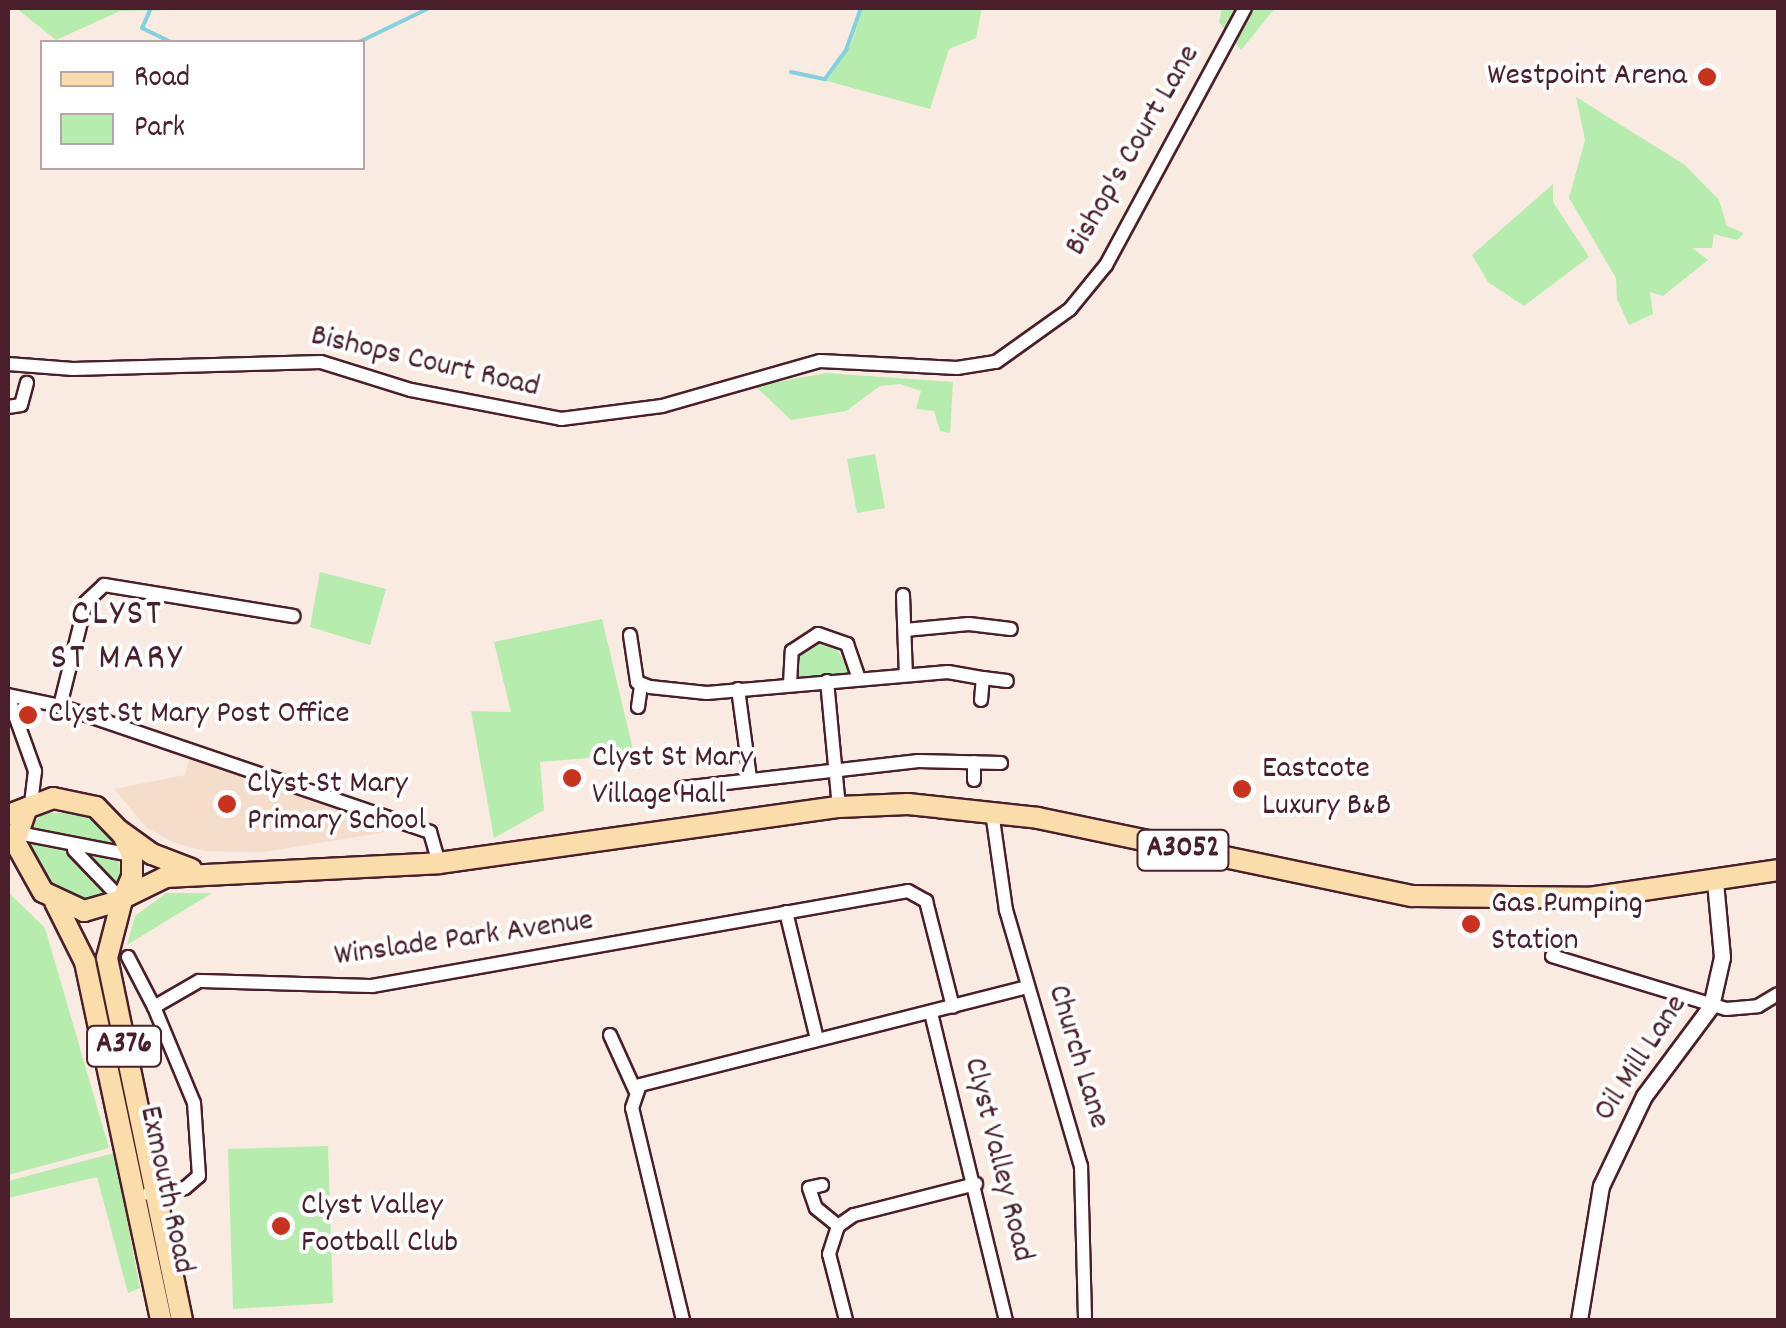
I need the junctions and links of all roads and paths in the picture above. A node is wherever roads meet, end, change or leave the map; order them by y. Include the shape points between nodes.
1 (1244, 8) edge
2 (8, 364) edge
3 (27, 383) dead end
4 (8, 407) edge
5 (606, 416) joint
6 (903, 594) dead end
7 (293, 616) dead end
8 (1011, 629) dead end
9 (905, 630) junction
10 (630, 635) dead end
11 (906, 675) junction
12 (983, 678) junction
13 (859, 679) junction
14 (827, 681) junction
15 (1007, 681) dead end
16 (790, 684) junction
17 (641, 685) junction
18 (738, 689) junction
19 (8, 696) edge
20 (981, 700) dead end
21 (60, 706) junction
22 (638, 707) dead end
23 (974, 762) junction
24 (1001, 763) dead end
25 (837, 770) junction
26 (35, 771) junction
27 (750, 778) junction
28 (974, 780) dead end
29 (682, 788) dead end
30 (65, 797) junction
31 (839, 807) junction
32 (992, 812) junction
33 (18, 819) edge
34 (118, 829) junction
35 (68, 847) junction
36 (132, 855) junction
37 (8, 859) edge
38 (167, 862) junction
39 (438, 863) junction
40 (1778, 870) edge
41 (207, 872) junction
42 (1715, 882) junction
43 (35, 884) junction
44 (123, 898) junction
45 (54, 902) junction
46 (786, 912) junction
47 (1552, 956) dead end
48 (128, 957) dead end
49 (1026, 986) junction
50 (1778, 994) edge
51 (953, 1006) junction
52 (1711, 1006) junction
53 (154, 1007) junction
54 (931, 1013) junction
55 (610, 1035) dead end
56 (817, 1039) junction
57 (635, 1090) junction
58 (976, 1184) junction
59 (811, 1187) dead end
60 (146, 1195) junction
61 (838, 1226) junction
62 (162, 1320) edge
63 (182, 1320) edge
64 (683, 1320) edge
65 (846, 1320) edge
66 (1006, 1320) edge
67 (1085, 1320) edge
68 (1579, 1320) edge

1 - 5 street, Bishop's Court Lane via 1106,265 1038,336 980,367 820,360
2 - 5 street, Bishops Court Road via 320,362 411,390 545,418
3 - 4 street via 21,405
6 - 9 street
7 - 21 street via 271,607 104,585 86,602
8 - 9 street via 969,624
9 - 11 street
10 - 17 street
11 - 12 street
11 - 13 street
12 - 15 street
12 - 20 street
13 - 14 street
13 - 16 street via 846,644 818,634 792,651
14 - 16 street
14 - 25 street
16 - 18 street
17 - 18 street
17 - 22 street
18 - 27 street
19 - 21 street
19 - 26 street
21 - 39 street via 430,832
23 - 24 street
23 - 25 street
23 - 28 street
25 - 27 street
25 - 31 street
26 - 30 street
26 - 33 street
27 - 29 street
30 - 33 main road
30 - 34 main road via 96,807
31 - 32 main road, A3052
31 - 39 main road, A3052
32 - 42 main road, A3052 via 1412,896 1567,899
32 - 49 street, Church Lane
33 - 35 street
33 - 43 main road, A376
34 - 36 main road
34 - 38 main road, A3052
35 - 36 street
35 - 44 street
36 - 38 street
36 - 44 main road, A376
37 - 43 main road, A376
38 - 41 main road, A3052
39 - 41 main road, A3052
40 - 42 main road, A3052
41 - 44 main road, A3052 via 166,876
42 - 52 street, Oil Mill Lane via 1722,958
43 - 45 main road, A376
44 - 45 main road via 84,910
44 - 60 main road, Exmouth Road / A376 via 107,958
45 - 60 main road, Exmouth Road / A376 via 85,962
46 - 51 street, Winslade Park Avenue via 919,894
46 - 53 street, Winslade Park Avenue via 372,986 213,978
46 - 56 street
47 - 52 street
48 - 53 street
49 - 51 street
49 - 67 street, Church Lane via 1082,1166
50 - 52 street via 1741,1009
51 - 54 street
52 - 68 street, Oil Mill Lane via 1644,1096 1600,1186
53 - 60 street via 194,1103 201,1162 193,1185
54 - 56 street
54 - 58 street, Clyst Valley Road
55 - 57 street
56 - 57 street
57 - 64 street via 632,1108
58 - 61 street via 854,1215
58 - 66 street, Clyst Valley Road
59 - 61 street via 816,1208
60 - 62 main road, Exmouth Road / A376
60 - 63 main road, Exmouth Road / A376
61 - 65 street via 829,1254

